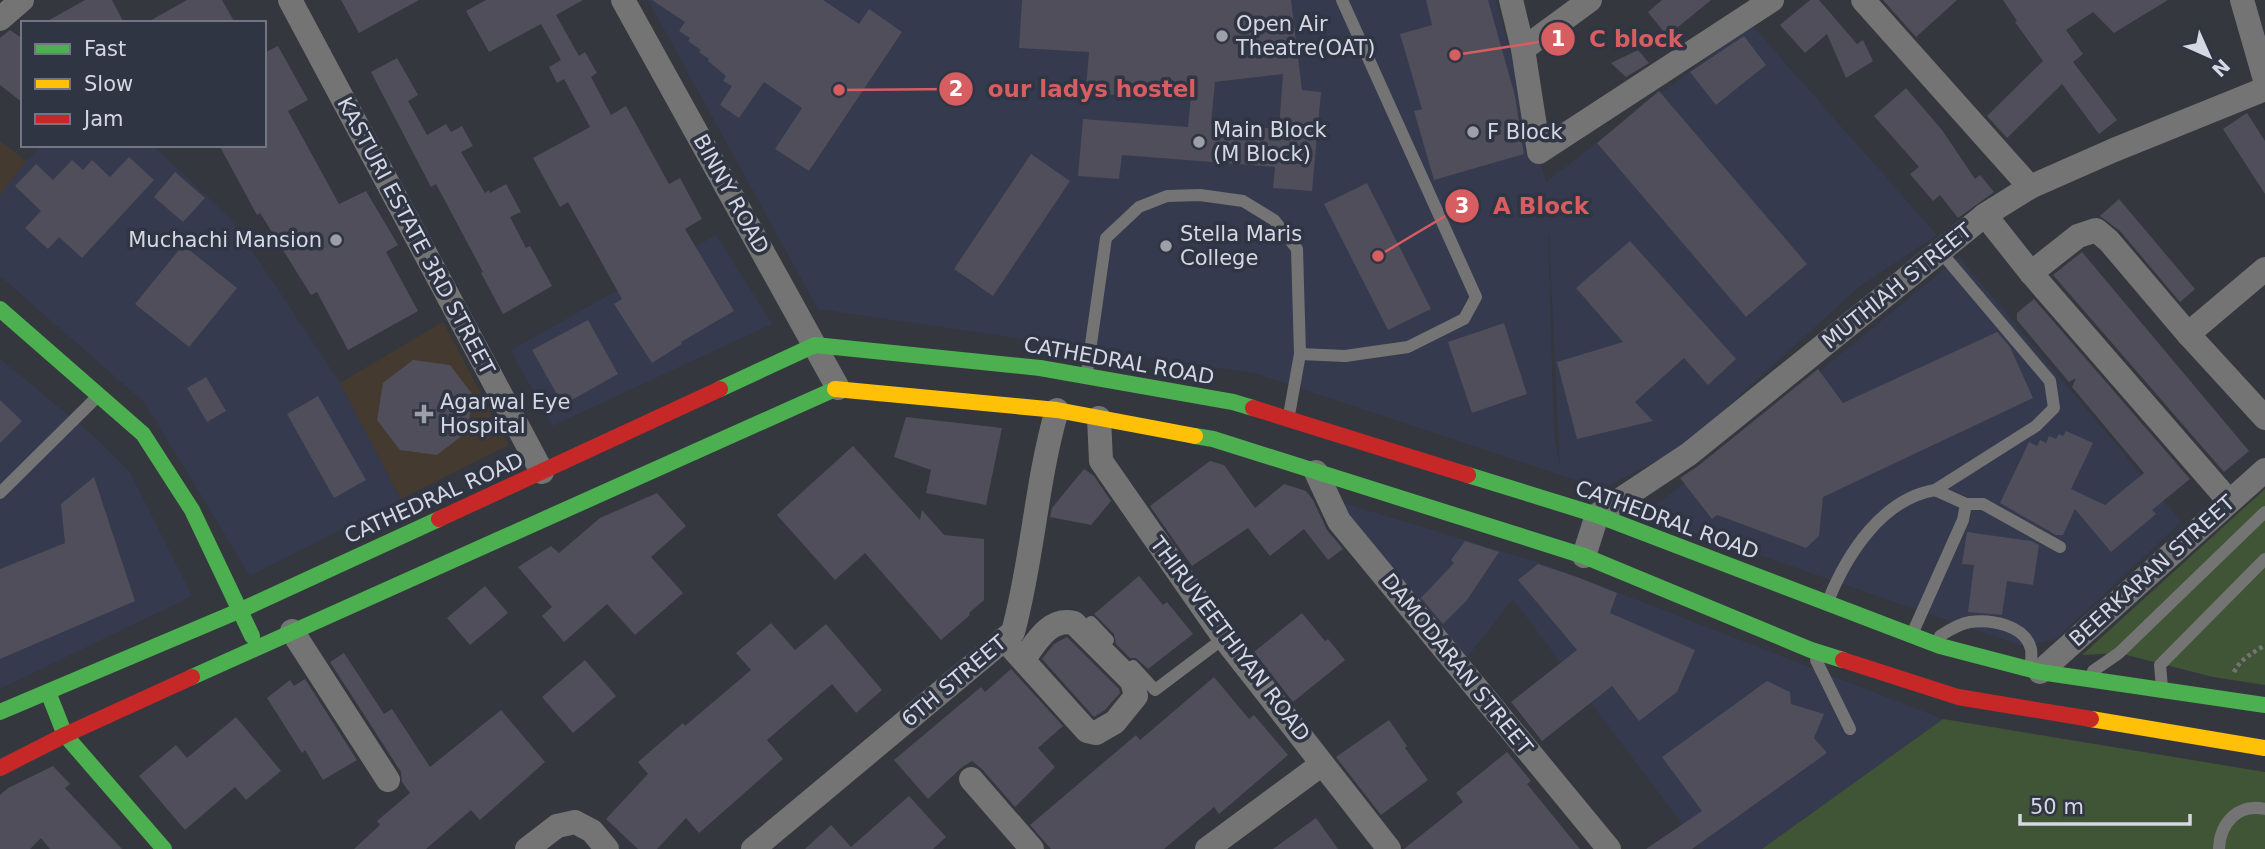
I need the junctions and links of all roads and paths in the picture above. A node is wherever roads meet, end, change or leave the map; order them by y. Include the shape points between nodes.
1 (22, 0) edge
2 (290, 0) edge
3 (623, 0) edge
4 (1342, 0) edge
5 (1511, 0) edge
6 (1590, 0) edge
7 (1772, 0) edge
8 (1863, 0) edge
9 (2242, 0) edge
10 (0, 19) edge
11 (1523, 48) junction
12 (2265, 80) edge
13 (2265, 89) edge
14 (2030, 187) junction
15 (1984, 215) junction
16 (1941, 251) junction
17 (2265, 269) edge
18 (2031, 273) junction
19 (0, 309) edge
20 (2188, 334) junction
21 (815, 345) junction
22 (1300, 354) junction
23 (1087, 376) junction
24 (838, 388) junction
25 (98, 396) junction
26 (1057, 410) junction
27 (1099, 418) junction
28 (2265, 418) edge
29 (1288, 419) junction
30 (2265, 470) edge
31 (542, 472) junction
32 (1316, 472) junction
33 (1935, 489) junction
34 (0, 493) edge
35 (2229, 500) junction
36 (1966, 504) junction
37 (2265, 512) edge
38 (1597, 514) junction
39 (2060, 547) dead end
40 (1584, 556) junction
41 (2265, 559) edge
42 (1828, 603) junction
43 (241, 610) junction
44 (1091, 622) dead end
45 (292, 631) junction
46 (1912, 635) junction
47 (1224, 638) junction
48 (1004, 639) junction
49 (1931, 643) junction
50 (257, 647) junction
51 (1811, 650) junction
52 (1023, 660) junction
53 (2036, 671) junction
54 (2081, 678) junction
55 (2162, 690) junction
56 (48, 692) junction
57 (2265, 705) edge
58 (0, 712) edge
59 (1850, 729) dead end
60 (65, 735) junction
61 (2265, 748) edge
62 (1322, 764) junction
63 (0, 768) edge
64 (971, 779) dead end
65 (387, 780) dead end
66 (2265, 810) edge
67 (164, 849) edge
68 (527, 849) edge
69 (607, 849) edge
70 (753, 849) edge
71 (1032, 849) edge
72 (1207, 849) edge
73 (1389, 849) edge
74 (1609, 849) edge
75 (2220, 849) edge

1 - 10 street
2 - 31 street, KASTURI ESTATE 3RD STREET
3 - 21 street, BINNY ROAD
4 - 22 lane via 1476,298 1464,319 1408,347 1346,356
5 - 11 street
6 - 11 street
7 - 11 street via 1539,152
8 - 14 street
9 - 12 street
13 - 14 street, MUTHIAH STREET
14 - 15 street, MUTHIAH STREET
15 - 16 street, MUTHIAH STREET
15 - 18 street
16 - 33 lane via 2050,381 2054,408 2036,426
16 - 38 street, MUTHIAH STREET via 1689,454
17 - 20 street
18 - 20 street via 2078,236 2096,230
18 - 35 street
19 - 25 main road
20 - 28 street
21 - 23 main road, CATHEDRAL ROAD
21 - 24 street, BINNY ROAD
21 - 31 main road, CATHEDRAL ROAD
22 - 23 lane via 1297,249 1274,220 1243,201 1167,196 1139,207 1106,238
22 - 29 lane
23 - 29 main road, CATHEDRAL ROAD via 1233,402
24 - 26 main road
24 - 45 main road
25 - 34 lane
25 - 43 main road via 143,434 191,510
26 - 27 main road
26 - 48 street, 6TH STREET via 1047,444 1022,598 1013,632
27 - 32 main road via 1213,439
27 - 47 street, THIRUVEETHIYAN ROAD via 1101,461
29 - 38 main road, CATHEDRAL ROAD
30 - 35 street, BEERKARAN STREET
31 - 43 main road, CATHEDRAL ROAD
32 - 40 main road
32 - 74 street, DAMODARAN STREET via 1339,521
33 - 36 lane
33 - 42 lane via 1916,493 1894,506 1869,532 1838,578
35 - 53 street, BEERKARAN STREET
36 - 39 lane via 1983,504
36 - 46 lane
37 - 54 lane via 2119,653
38 - 40 street
38 - 42 main road, CATHEDRAL ROAD
40 - 51 main road
41 - 55 lane via 2160,665
42 - 46 main road, CATHEDRAL ROAD
43 - 50 main road
43 - 56 main road, CATHEDRAL ROAD
44 - 47 lane via 1155,690
45 - 50 main road
45 - 65 street
46 - 49 main road, CATHEDRAL ROAD
47 - 62 street, THIRUVEETHIYAN ROAD
48 - 52 street
48 - 70 street, 6TH STREET
49 - 53 main road, CATHEDRAL ROAD
49 - 53 lane via 1969,622 1996,623 2026,638
50 - 60 main road
51 - 59 lane
51 - 61 main road via 1958,697
52 - 52 street via 1087,731 1096,733 1115,722 1136,696 1132,681 1074,623 1050,626
53 - 54 main road, CATHEDRAL ROAD
54 - 55 main road, CATHEDRAL ROAD
55 - 57 main road, CATHEDRAL ROAD
56 - 58 main road, CATHEDRAL ROAD
56 - 60 main road
60 - 63 main road
60 - 67 main road
62 - 72 street
62 - 73 street, THIRUVEETHIYAN ROAD
64 - 71 street
66 - 75 lane via 2250,808 2230,819
68 - 69 street via 557,826 575,822 592,831

